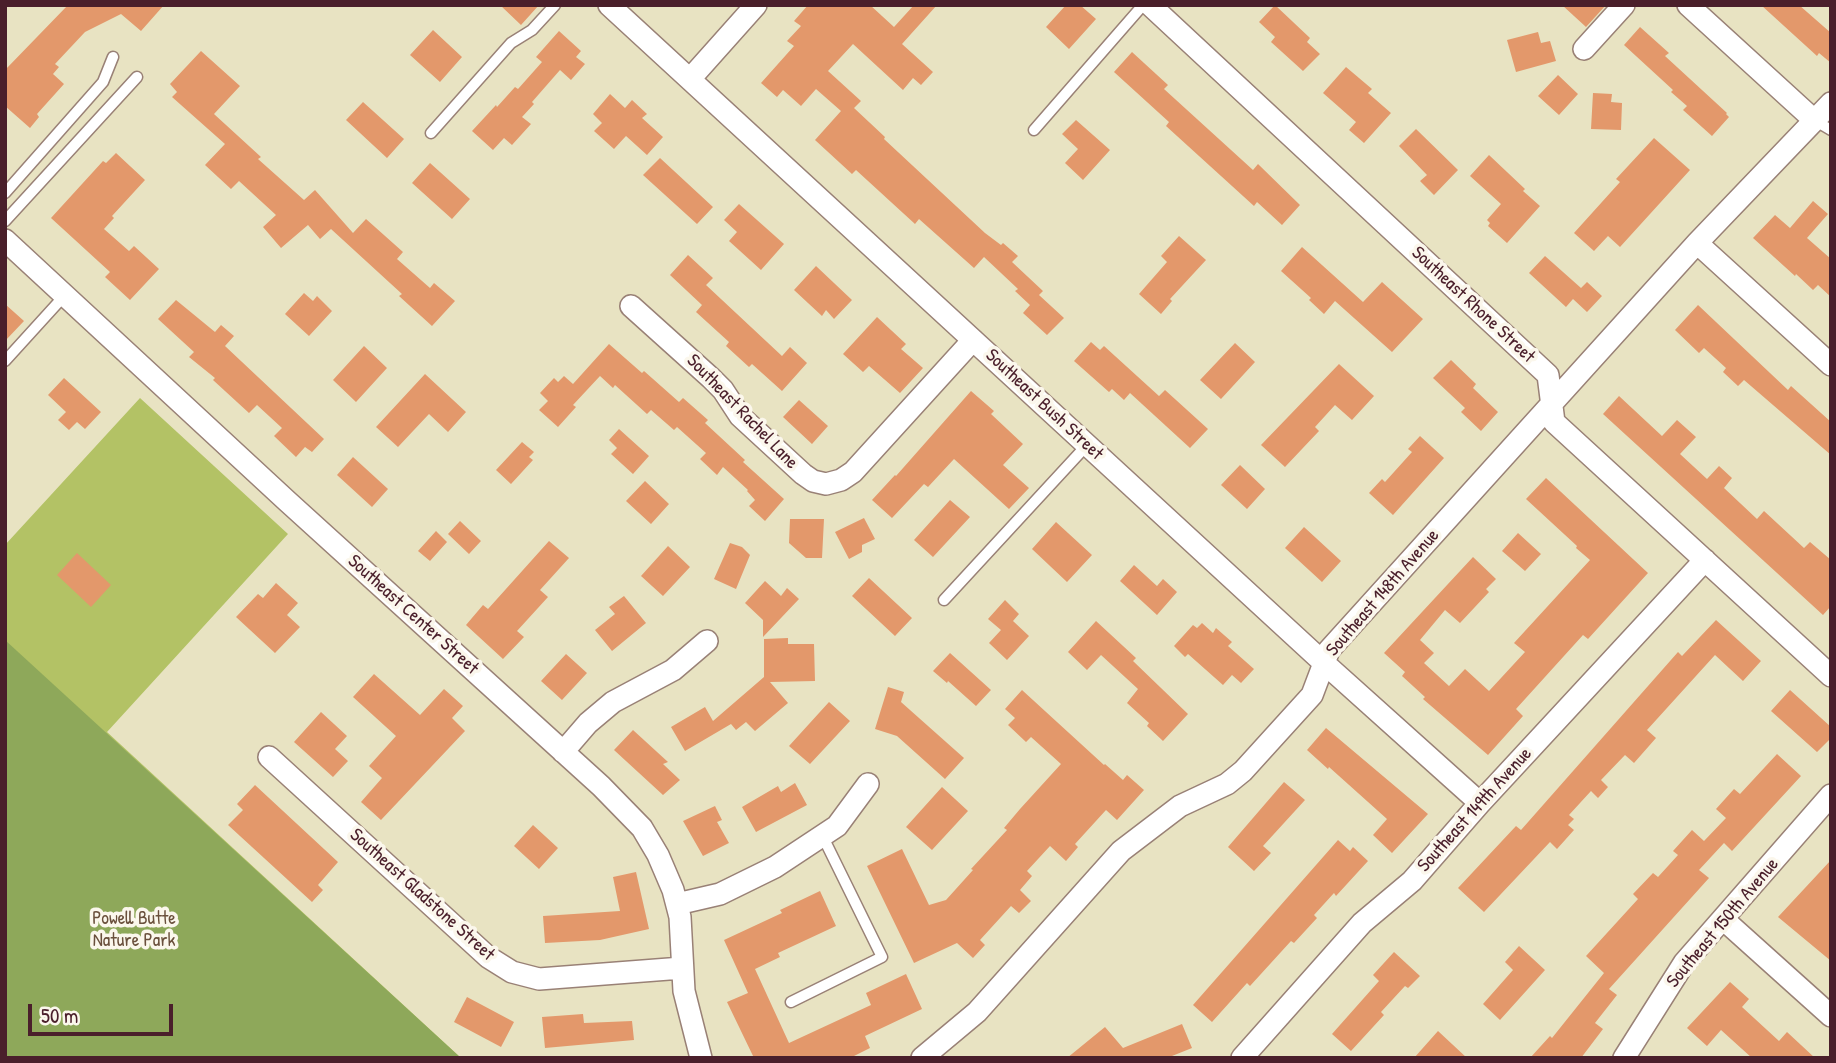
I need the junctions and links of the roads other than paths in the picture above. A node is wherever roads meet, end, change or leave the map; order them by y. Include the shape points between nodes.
1 (555, 5) edge
2 (609, 5) edge
3 (756, 5) edge
4 (1143, 5) edge
5 (1150, 5) edge
6 (1624, 5) edge
7 (1688, 5) edge
8 (1584, 50) dead end
9 (113, 57) dead end
10 (136, 78) dead end
11 (690, 79) junction
12 (1831, 103) edge
13 (1822, 125) edge
14 (1034, 130) dead end
15 (430, 133) dead end
16 (5, 193) edge
17 (5, 221) edge
18 (5, 240) edge
19 (1697, 243) junction
20 (65, 295) junction
21 (631, 306) dead end
22 (973, 340) junction
23 (5, 361) edge
24 (1831, 365) edge
25 (1552, 403) junction
26 (1087, 445) junction
27 (1704, 560) junction
28 (944, 600) dead end
29 (707, 641) dead end
30 (1324, 663) junction
31 (1831, 676) edge
32 (563, 752) junction
33 (269, 757) dead end
34 (867, 784) dead end
35 (1831, 795) edge
36 (1480, 803) junction
37 (822, 835) junction
38 (677, 904) junction
39 (1723, 919) junction
40 (682, 968) junction
41 (791, 1002) dead end
42 (1831, 1016) edge
43 (701, 1058) edge
44 (922, 1058) edge
45 (1242, 1058) edge
46 (1624, 1058) edge

1 - 15 lane via 532,30 511,43
2 - 11 street, Southeast Bush Street
3 - 11 street
4 - 14 lane
5 - 25 street, Southeast Rhone Street via 1548,375
6 - 8 street
7 - 13 street
9 - 16 lane via 103,82
10 - 17 lane
11 - 22 street, Southeast Bush Street
12 - 13 street, Southeast 148th Avenue
13 - 19 street, Southeast 148th Avenue
18 - 20 street, Southeast Center Street
19 - 24 street
19 - 25 street, Southeast 148th Avenue
20 - 23 lane
20 - 32 street, Southeast Center Street
21 - 22 street, Southeast Rachel Lane via 723,390 762,438 803,474 826,484 853,472
22 - 26 street, Southeast Bush Street
25 - 27 street, Southeast Rhone Street via 1554,422
25 - 30 street, Southeast 148th Avenue via 1329,650
26 - 28 lane
26 - 30 street, Southeast Bush Street
27 - 31 street, Southeast Rhone Street
27 - 36 street, Southeast 149th Avenue
29 - 32 street via 673,670 613,702
30 - 36 street, Southeast Bush Street
30 - 44 street, Southeast 148th Avenue via 1312,695 1243,771 1227,784 1180,806 1121,851 976,1012
32 - 38 street, Southeast Center Street via 642,828
33 - 40 street, Southeast Gladstone Street via 488,957 512,972 539,979
34 - 37 street via 837,826
35 - 39 street, Southeast 150th Avenue
36 - 45 street, Southeast 149th Avenue via 1412,881 1362,923
37 - 38 street via 740,885
37 - 41 lane via 882,957
38 - 40 street, Southeast Center Street
39 - 42 street
39 - 46 street, Southeast 150th Avenue via 1684,963
40 - 43 street, Southeast Center Street

